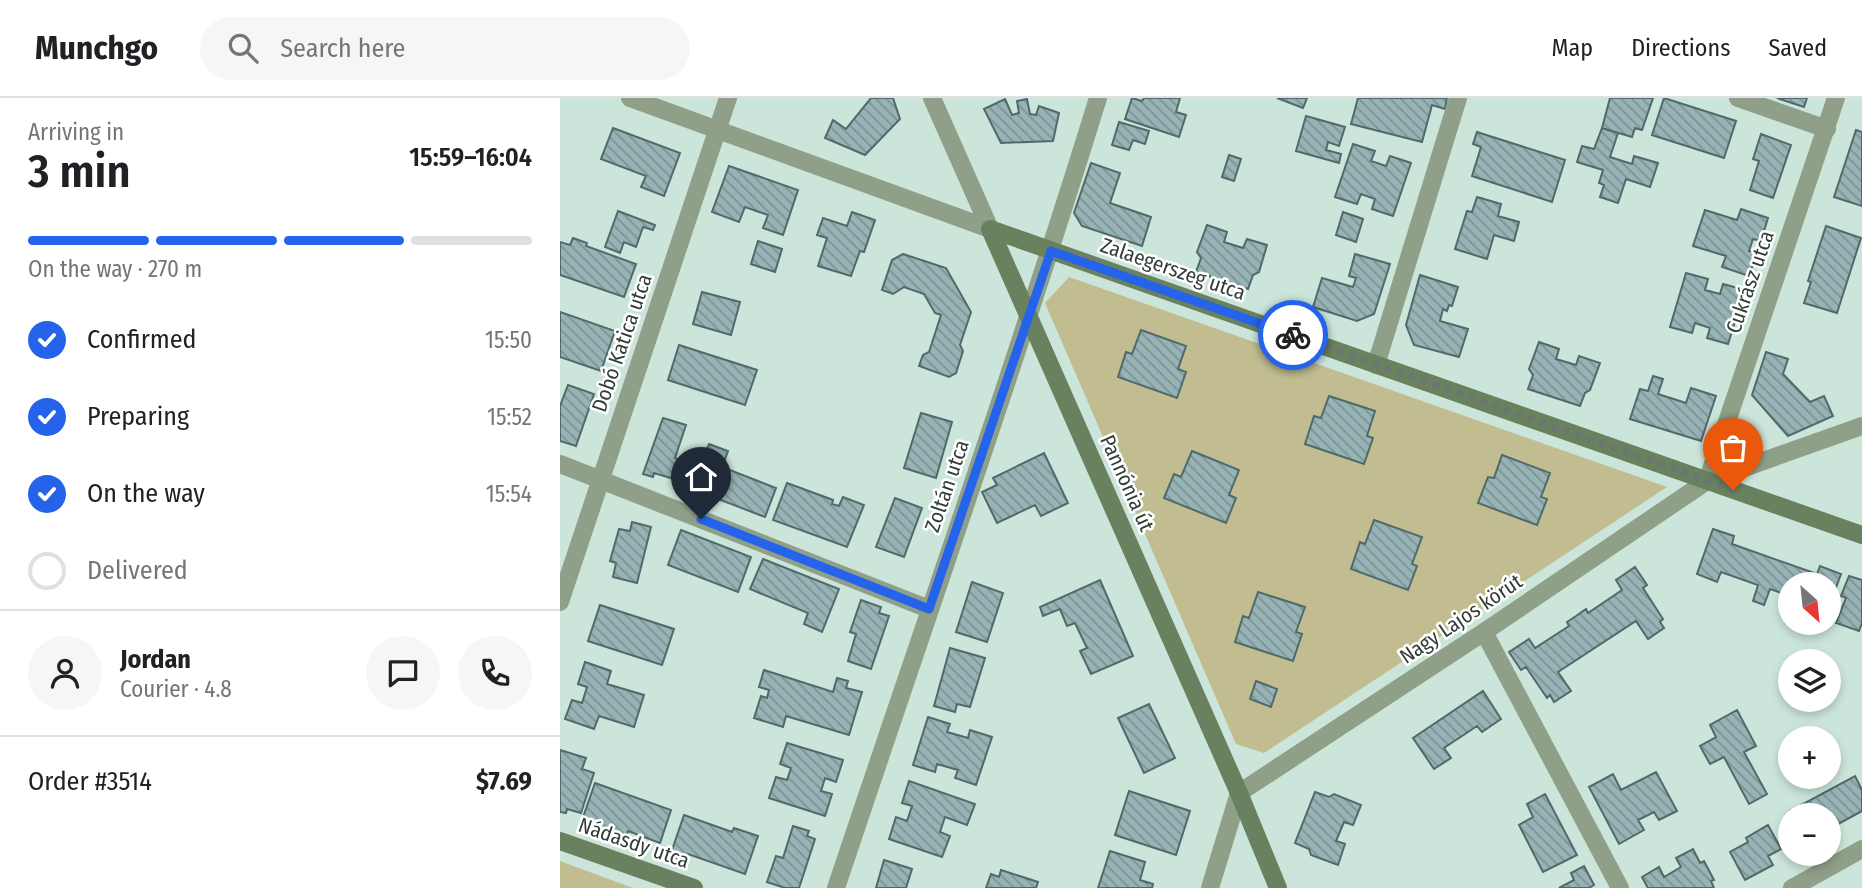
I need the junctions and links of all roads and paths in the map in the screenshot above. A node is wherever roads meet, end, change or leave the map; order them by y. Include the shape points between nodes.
1 (630, 98) edge
2 (728, 98) edge
3 (932, 98) edge
4 (1098, 98) edge
5 (1458, 98) edge
6 (1738, 98) edge
7 (1836, 98) edge
8 (1827, 129) junction
9 (718, 130) junction
10 (990, 229) junction
11 (1051, 251) junction
12 (1029, 317) junction
13 (1376, 365) junction
14 (1862, 426) edge
15 (560, 464) edge
16 (600, 479) junction
17 (1707, 481) junction
18 (1862, 535) edge
19 (560, 602) edge
20 (929, 609) junction
21 (1484, 632) junction
22 (1239, 793) junction
23 (560, 841) edge
24 (1862, 849) edge
25 (694, 888) edge
26 (836, 888) edge
27 (1210, 888) edge
28 (1279, 888) edge
29 (1620, 888) edge
30 (1792, 888) edge

1 - 9 street, Zalaegerszeg utca
2 - 9 street, Dobó Katica utca
3 - 10 street, Pannónia út
4 - 11 street, Zoltán utca
5 - 13 street
6 - 8 street
7 - 8 street, Cukrász utca
8 - 17 street, Cukrász utca
9 - 10 street, Zalaegerszeg utca
9 - 16 street, Dobó Katica utca
10 - 11 street, Zalaegerszeg utca
10 - 12 street, Pannónia út
11 - 12 street, Zoltán utca
11 - 13 street, Zalaegerszeg utca
12 - 20 street, Zoltán utca
12 - 22 street, Pannónia út
13 - 17 street, Zalaegerszeg utca
14 - 17 street, Nagy Lajos körút
15 - 16 street
16 - 19 street, Dobó Katica utca
16 - 20 street
17 - 18 street, Zalaegerszeg utca
17 - 21 street, Nagy Lajos körút
20 - 26 street, Zoltán utca
21 - 22 street, Nagy Lajos körút
21 - 29 street
22 - 27 street
22 - 28 street, Pannónia út
23 - 25 street, Nádasdy utca
24 - 30 street

